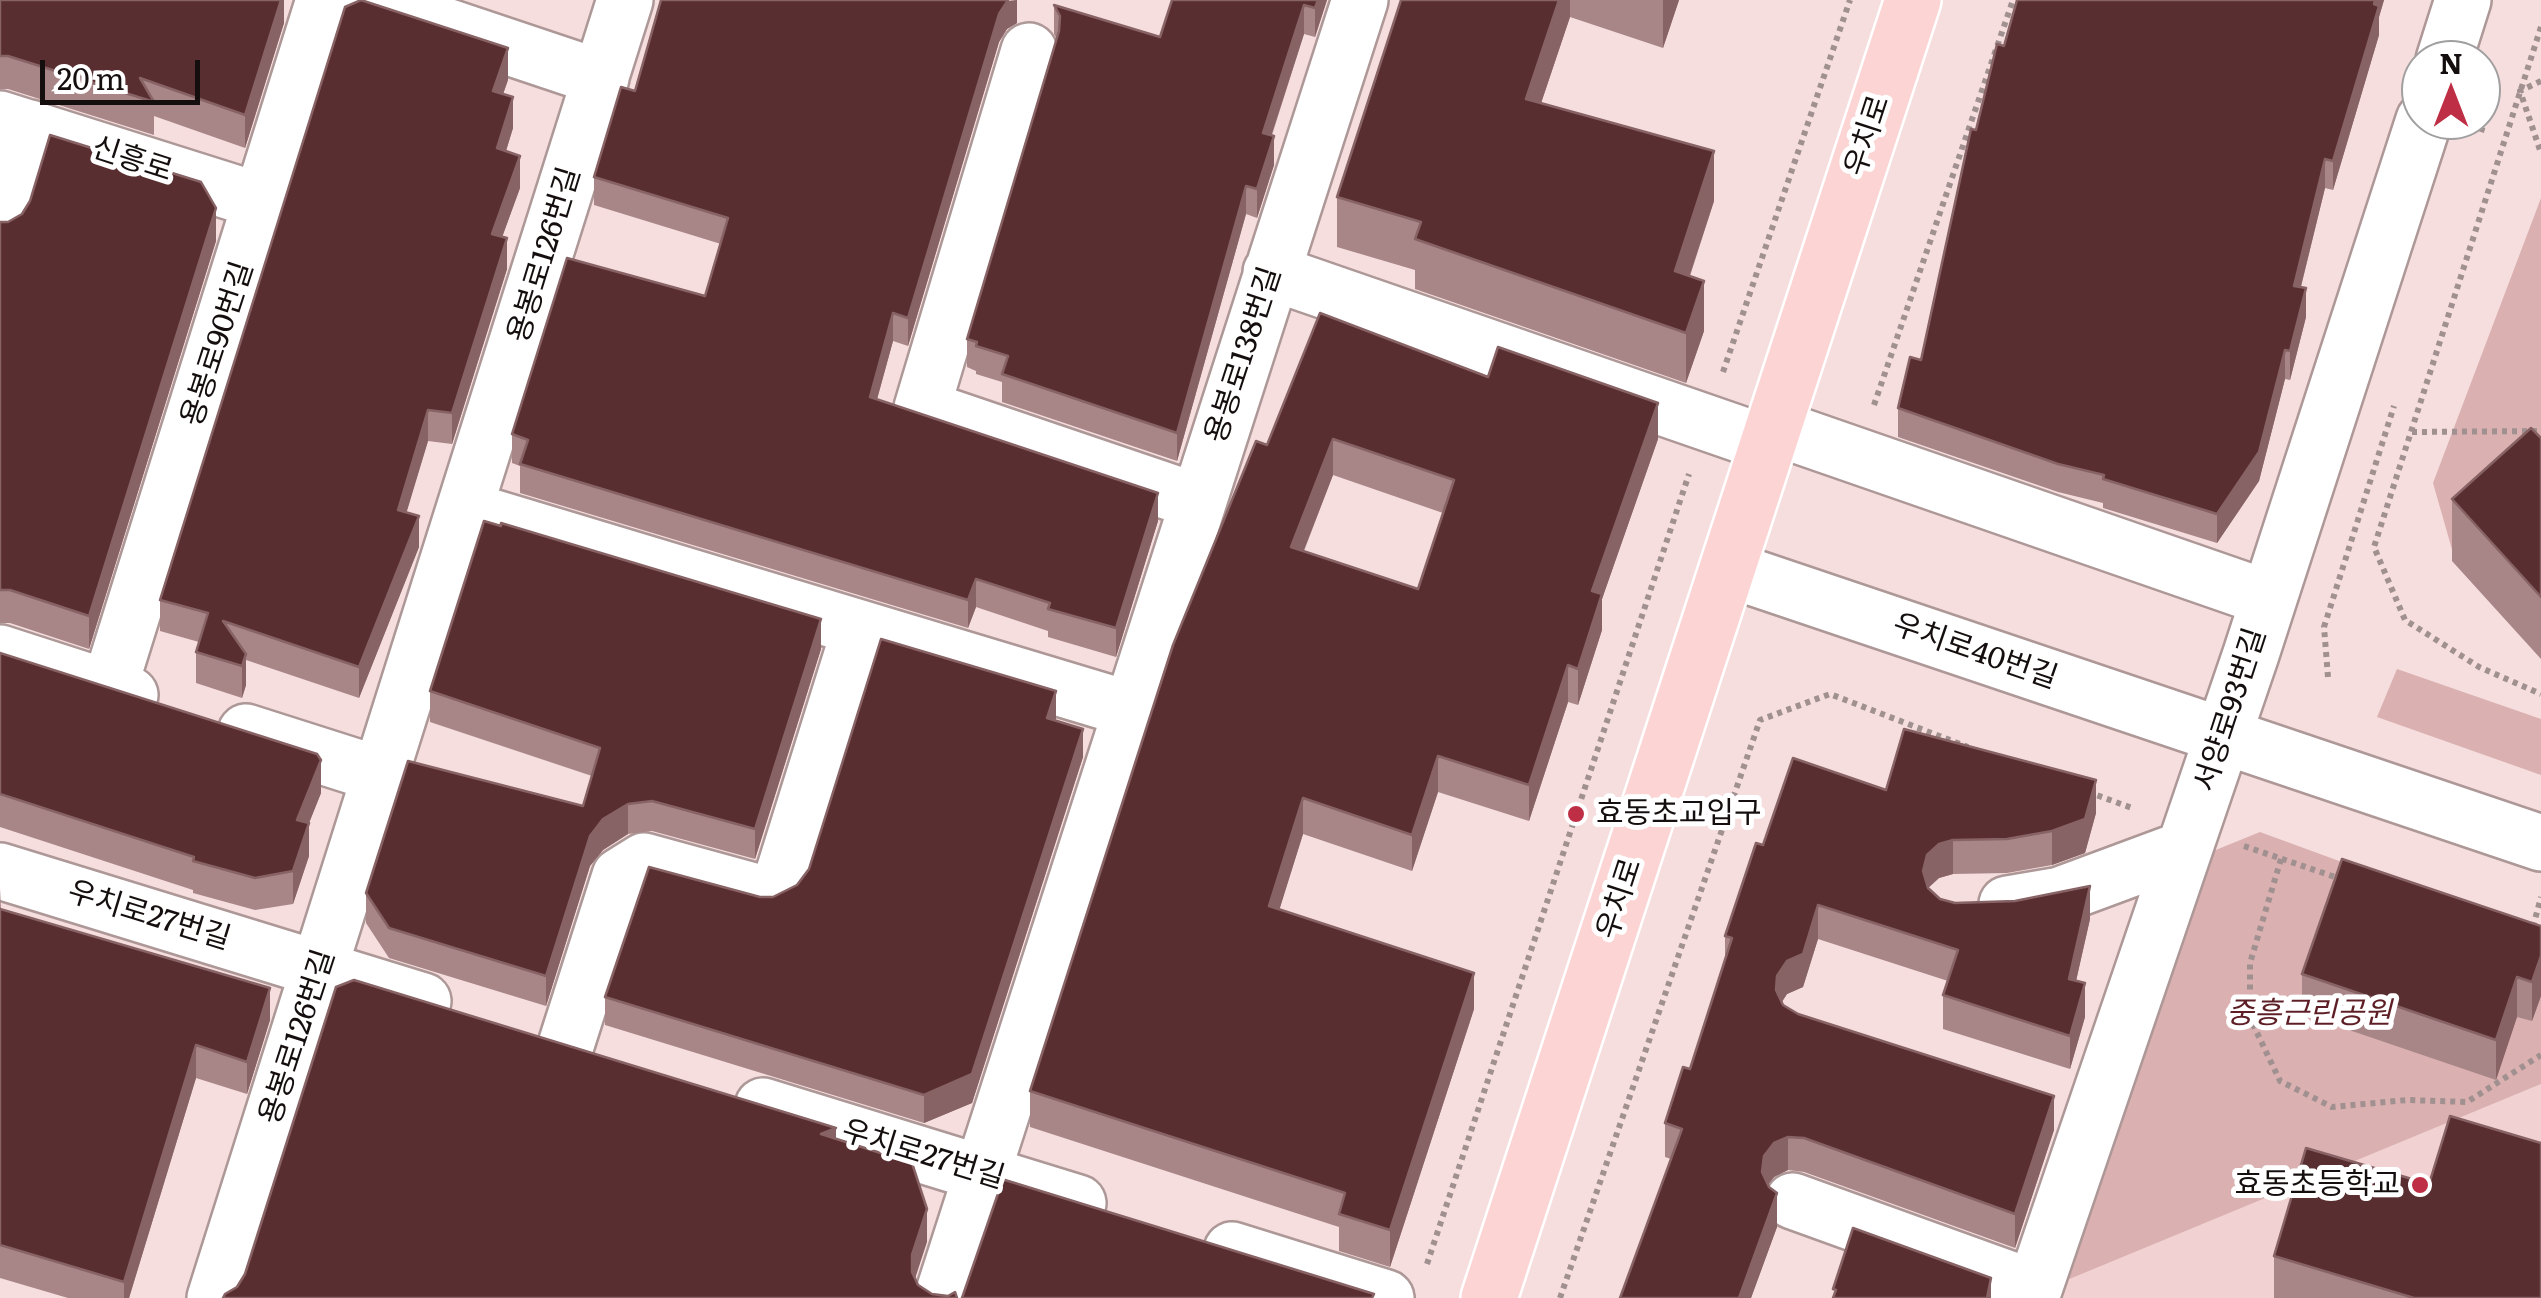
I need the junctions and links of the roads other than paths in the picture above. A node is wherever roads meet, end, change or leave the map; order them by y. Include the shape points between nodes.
1 (324, 0) edge
2 (368, 0) edge
3 (625, 0) edge
4 (1360, 0) edge
5 (1913, 0) edge
6 (2463, 0) edge
7 (2450, 40) edge
8 (1029, 51) dead end
9 (600, 78) junction
10 (15, 123) edge
11 (2417, 140) edge
12 (263, 202) junction
13 (0, 225) edge
14 (1271, 272) junction
15 (1771, 435) junction
16 (1196, 502) junction
17 (465, 510) junction
18 (1728, 569) junction
19 (2267, 598) junction
20 (860, 628) junction
21 (0, 653) edge
22 (109, 688) junction
23 (1129, 710) junction
24 (2222, 736) junction
25 (381, 775) junction
26 (2541, 843) edge
27 (2184, 849) junction
28 (0, 871) edge
29 (1954, 905) edge
30 (320, 969) junction
31 (471, 1016) edge
32 (566, 1045) edge
33 (717, 1092) edge
34 (2041, 1093) edge
35 (2095, 1110) junction
36 (982, 1174) junction
37 (1792, 1201) dead end
38 (1129, 1219) edge
39 (1184, 1236) edge
40 (1404, 1289) edge
41 (2032, 1293) edge
42 (216, 1298) edge
43 (942, 1298) edge
44 (1489, 1298) edge

1 - 12 street, 용봉로90번길
2 - 9 street
3 - 9 street, 용봉로126번길
4 - 14 street, 용봉로138번길
5 - 15 main road, 우치로
6 - 7 street
8 - 16 street via 922,408
9 - 17 street, 용봉로126번길
10 - 12 street, 신흥로
10 - 13 street
11 - 19 street, 서양로93번길
12 - 22 street, 용봉로90번길
14 - 15 street via 1706,422
14 - 16 street, 용봉로138번길
15 - 18 main road, 우치로
15 - 19 street via 1857,456
16 - 23 street, 용봉로138번길
17 - 20 street
17 - 25 street, 용봉로126번길
18 - 24 street, 우치로40번길
18 - 44 main road, 우치로
19 - 24 street, 서양로93번길
20 - 23 street
20 - 32 street via 779,888 768,895 644,860 620,876
21 - 22 street
22 - 25 street
23 - 36 street, 용봉로138번길
24 - 26 street, 우치로40번길
24 - 27 street, 서양로93번길
25 - 30 street, 용봉로126번길
27 - 29 street via 2060,895
27 - 35 street, 서양로93번길
28 - 30 street, 우치로27번길
30 - 31 street, 우치로27번길
30 - 42 street, 용봉로126번길
33 - 36 street, 우치로27번길
34 - 35 street
35 - 41 street, 서양로93번길
36 - 38 street, 우치로27번길
36 - 43 street, 용봉로138번길
37 - 41 street
39 - 40 street

